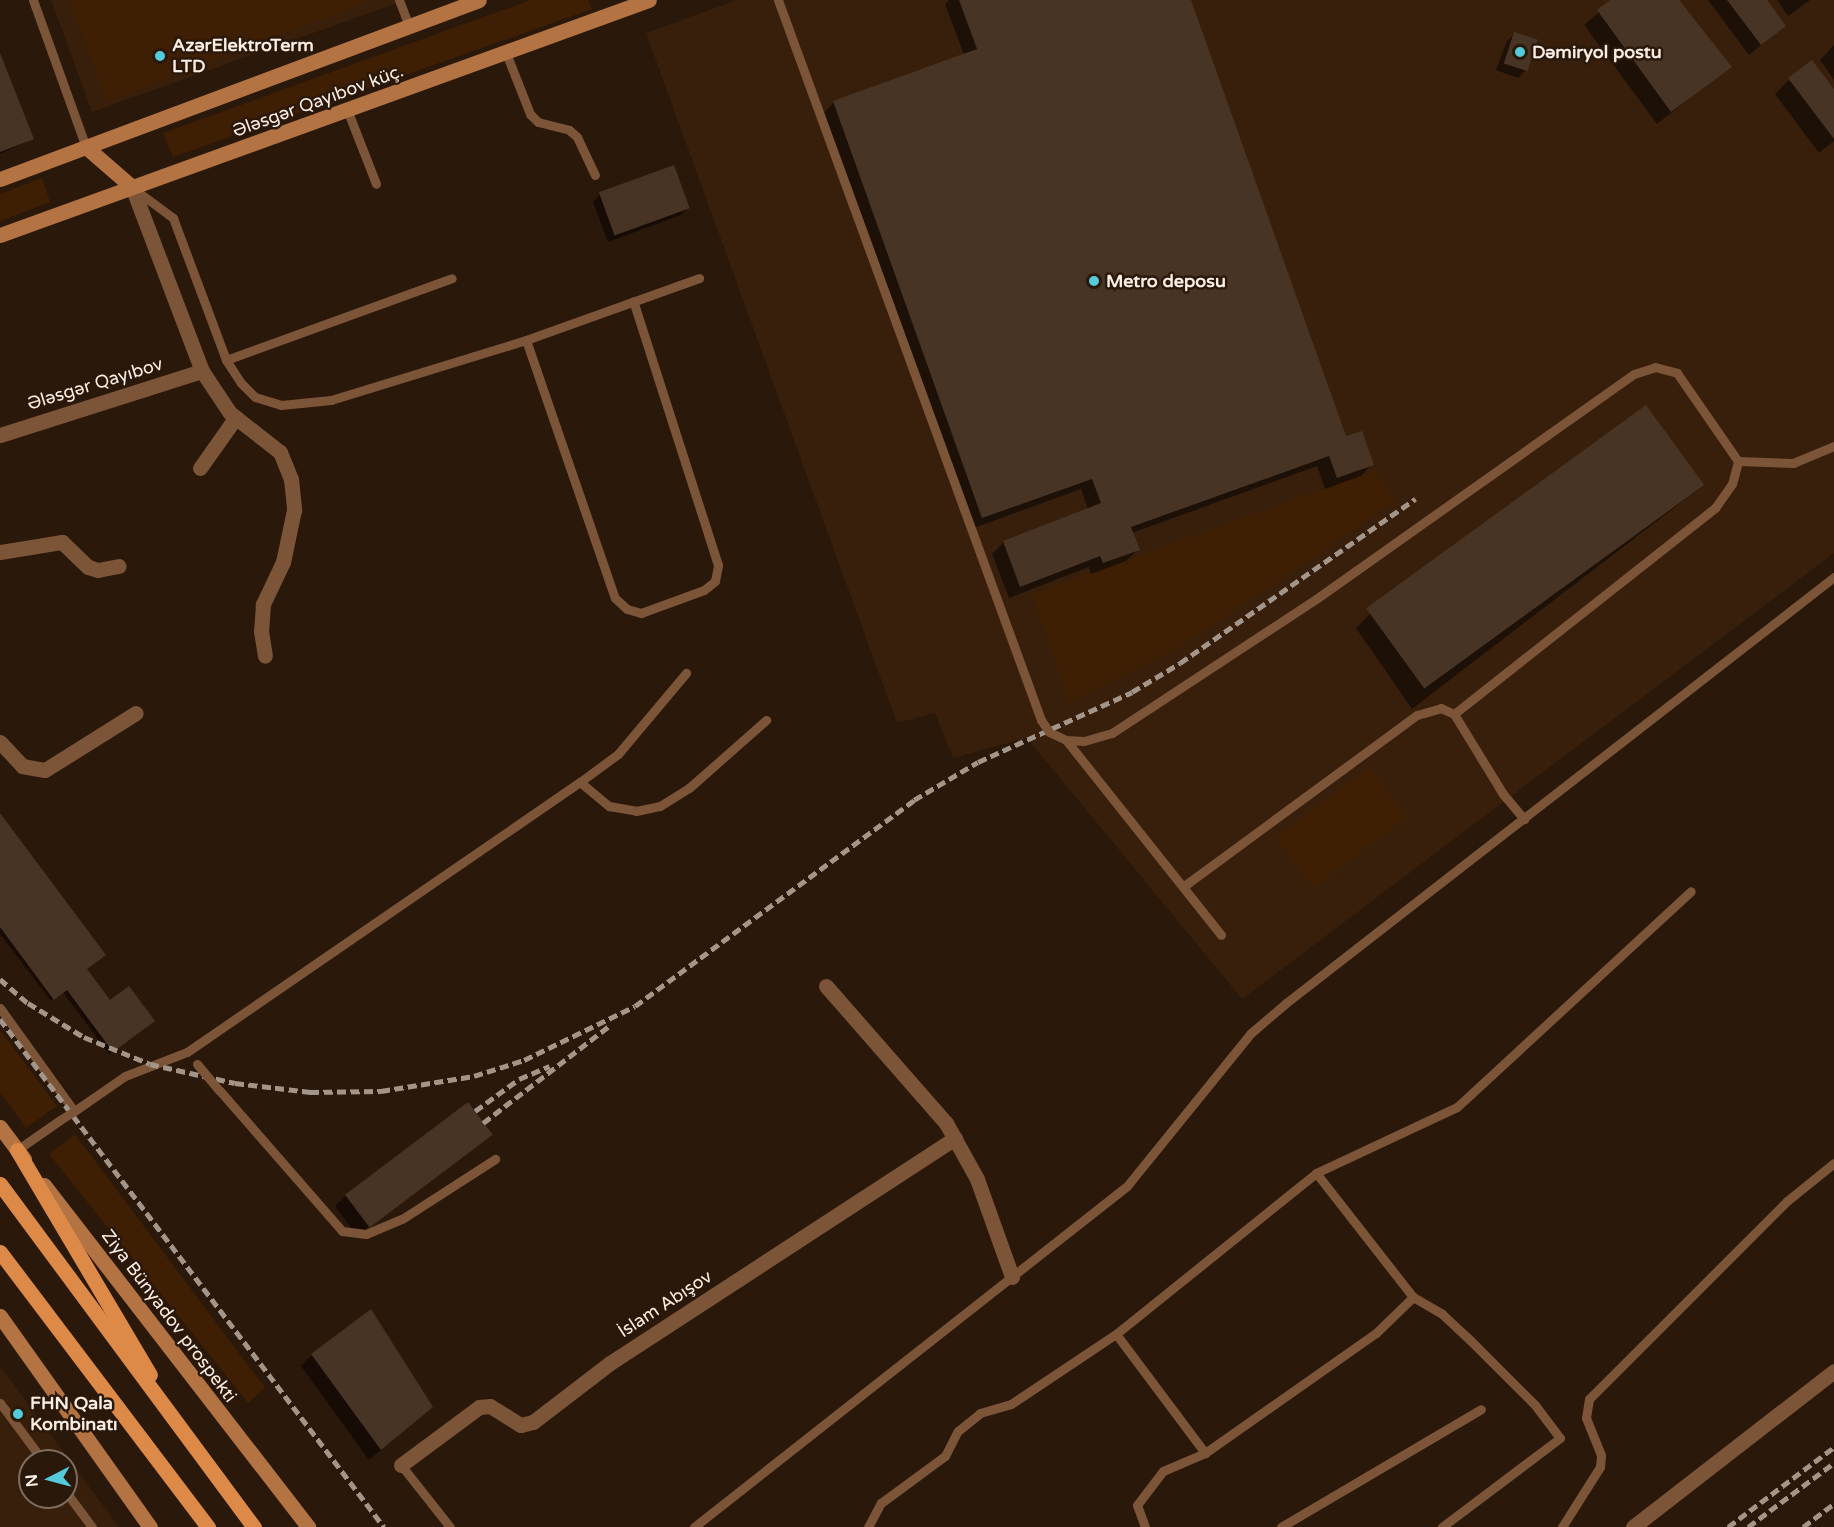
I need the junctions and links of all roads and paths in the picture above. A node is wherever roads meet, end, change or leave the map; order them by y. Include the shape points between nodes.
1 (33, 0) edge
2 (399, 0) edge
3 (479, 0) edge
4 (649, 0) edge
5 (778, 0) edge
6 (615, 6) edge
7 (408, 26) junction
8 (506, 53) junction
9 (348, 112) junction
10 (86, 147) junction
11 (595, 176) dead end
12 (0, 179) edge
13 (376, 184) dead end
14 (132, 187) junction
15 (0, 235) edge
16 (452, 278) dead end
17 (699, 278) dead end
18 (633, 301) junction
19 (526, 340) junction
20 (226, 360) junction
21 (201, 371) junction
22 (236, 417) junction
23 (0, 435) edge
24 (1834, 446) edge
25 (1738, 461) junction
26 (200, 468) dead end
27 (0, 552) edge
28 (119, 566) dead end
29 (1834, 577) edge
30 (266, 656) dead end
31 (686, 674) dead end
32 (136, 713) dead end
33 (1454, 714) junction
34 (766, 720) dead end
35 (1066, 740) junction
36 (0, 742) edge
37 (580, 782) junction
38 (1524, 819) junction
39 (1184, 886) junction
40 (1691, 891) dead end
41 (1221, 935) dead end
42 (826, 986) dead end
43 (0, 1008) edge
44 (187, 1052) junction
45 (73, 1111) junction
46 (0, 1129) edge
47 (955, 1138) junction
48 (17, 1150) junction
49 (495, 1159) dead end
50 (1834, 1163) edge
51 (1316, 1173) junction
52 (0, 1184) edge
53 (0, 1252) edge
54 (1012, 1278) junction
55 (1413, 1297) junction
56 (0, 1316) edge
57 (1116, 1334) junction
58 (1834, 1371) edge
59 (0, 1403) edge
60 (1481, 1409) dead end
61 (34, 1449) edge
62 (195, 1452) junction
63 (1205, 1452) junction
64 (401, 1465) joint
65 (78, 1508) edge
66 (92, 1527) edge
67 (150, 1527) edge
68 (208, 1527) edge
69 (254, 1527) edge
70 (309, 1527) edge
71 (450, 1527) edge
72 (694, 1527) edge
73 (868, 1527) edge
74 (1145, 1527) edge
75 (1281, 1527) edge
76 (1442, 1527) edge
77 (1563, 1527) edge
78 (1633, 1527) edge

1 - 10 lane
2 - 7 lane
3 - 7 main road, Ələsgər Qayıbov küç.
4 - 6 main road, Ələsgər Qayıbov küç.
5 - 35 lane, bridge via 1041,720 1049,732
6 - 8 main road, Ələsgər Qayıbov küç.
7 - 10 main road, Ələsgər Qayıbov küç.
8 - 9 main road, Ələsgər Qayıbov küç.
8 - 11 lane via 530,114 538,122 569,130 577,137
9 - 13 lane
9 - 14 main road, Ələsgər Qayıbov küç.
10 - 12 main road, Ələsgər Qayıbov küç.
10 - 14 main road
14 - 15 main road, Ələsgər Qayıbov küç.
14 - 20 lane via 173,218
14 - 21 street
16 - 20 lane
17 - 18 lane
18 - 19 lane
18 - 19 lane via 718,565 715,581 704,590 641,613 627,609 615,598
19 - 20 lane via 301,406 255,397
21 - 22 street
21 - 23 street, Ələsgər Qayıbov
22 - 26 street
22 - 30 street via 280,452 291,479 294,510 283,562 263,604 261,630
24 - 25 lane via 1793,463
25 - 33 lane via 1732,484 1715,508
25 - 35 lane via 1677,373 1655,367 1634,374 1316,599 1112,733 1084,741
27 - 28 street via 62,542 88,567 98,570
29 - 38 lane
31 - 37 lane via 618,754
32 - 36 street via 45,770 22,766
33 - 38 lane via 1503,794
33 - 39 lane via 1441,708 1417,715
34 - 37 lane via 689,788 660,806 636,811 609,806
35 - 39 lane
37 - 44 lane
38 - 54 lane via 1251,1034 1127,1186
39 - 41 lane
40 - 51 lane via 1457,1107
42 - 47 street
43 - 45 lane
44 - 45 lane via 125,1076
44 - 49 lane, bridge via 342,1232 366,1234 402,1219
45 - 48 lane, bridge
46 - 48 main road, Ziya Bünyadov prospekti
47 - 54 street via 977,1179
47 - 64 street, İslam Abışov via 610,1363 533,1422 521,1425 490,1406 479,1407
48 - 62 main road
48 - 70 main road, Ziya Bünyadov prospekti
50 - 77 lane via 1787,1201 1589,1399 1586,1418 1598,1444 1600,1467
51 - 55 lane
51 - 57 lane
52 - 62 main road
53 - 68 main road
54 - 72 lane
55 - 63 lane via 1376,1333
55 - 76 lane via 1442,1314 1470,1340 1535,1405 1560,1438
56 - 67 main road
57 - 63 lane
57 - 73 lane via 1011,1404 980,1413 958,1431 945,1455 880,1503
58 - 78 street
59 - 61 lane
60 - 75 lane
62 - 69 main road
63 - 74 lane via 1163,1470 1148,1487 1137,1505
64 - 71 lane
65 - 66 lane

